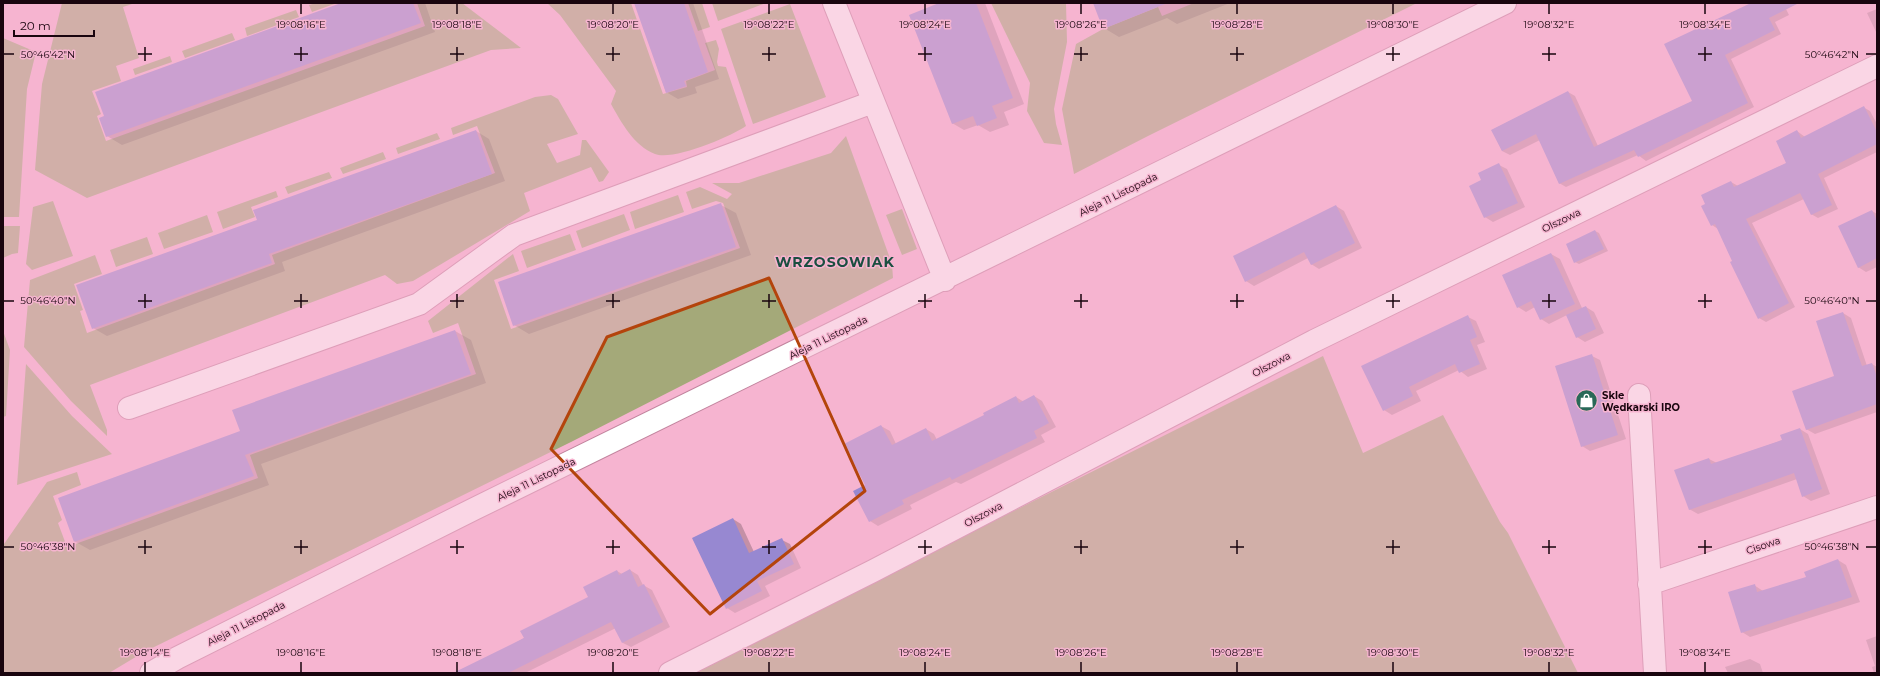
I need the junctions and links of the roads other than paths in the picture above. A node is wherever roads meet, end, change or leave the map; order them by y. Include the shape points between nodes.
1 (834, 3) edge
2 (1505, 3) edge
3 (1877, 66) edge
4 (873, 102) junction
5 (945, 280) junction
6 (1639, 395) dead end
7 (129, 408) dead end
8 (1877, 507) edge
9 (1649, 584) junction
10 (181, 665) edge
11 (151, 673) edge
12 (670, 673) edge
13 (1655, 673) edge

1 - 4 street
2 - 5 street, Aleja 11 Listopada
3 - 12 street, Olszowa via 1314,341 873,572
4 - 5 street
4 - 7 street via 514,235 419,304
5 - 10 street, Aleja 11 Listopada via 474,510
6 - 9 street
8 - 9 street, Cisowa
9 - 13 street
10 - 11 street, Aleja 11 Listopada

